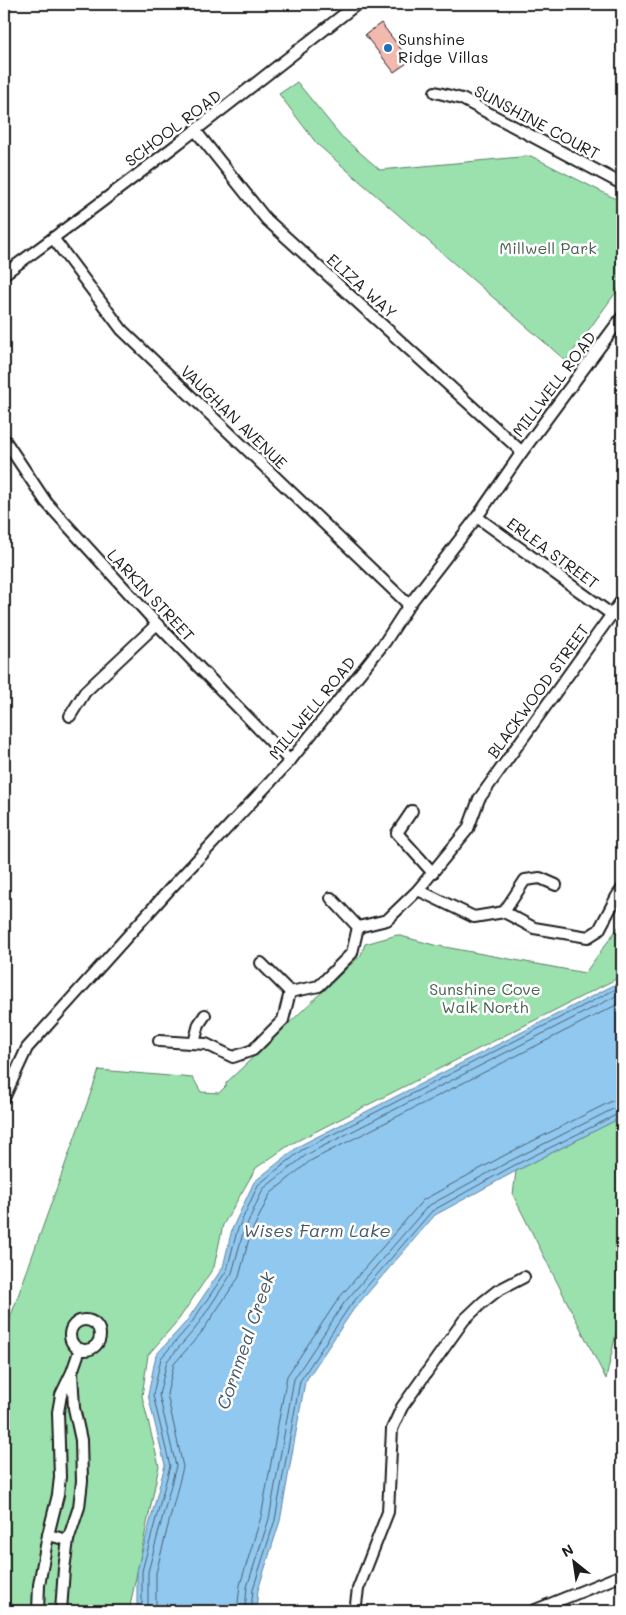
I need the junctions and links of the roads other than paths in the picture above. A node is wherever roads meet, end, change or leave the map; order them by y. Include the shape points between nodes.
1 (357, 4) edge
2 (435, 92) dead end
3 (195, 130) junction
4 (622, 184) edge
5 (53, 238) junction
6 (4, 274) edge
7 (622, 317) edge
8 (4, 439) edge
9 (522, 452) junction
10 (477, 517) junction
11 (622, 600) edge
12 (409, 605) junction
13 (611, 614) junction
14 (157, 624) junction
15 (70, 716) dead end
16 (290, 761) junction
17 (412, 811) dead end
18 (433, 874) junction
19 (556, 885) dead end
20 (418, 890) junction
21 (620, 892) edge
22 (331, 898) dead end
23 (504, 912) junction
24 (358, 928) junction
25 (261, 963) dead end
26 (290, 992) junction
27 (205, 1015) dead end
28 (159, 1041) dead end
29 (194, 1043) junction
30 (4, 1098) edge
31 (524, 1277) dead end
32 (80, 1350) dead end
33 (72, 1372) junction
34 (48, 1535) junction
35 (68, 1540) junction
36 (622, 1575) edge
37 (38, 1611) edge
38 (61, 1611) edge
39 (356, 1611) edge
40 (532, 1611) edge

1 - 3 street, SCHOOL ROAD
2 - 4 street, SUNSHINE COURT via 462,99
3 - 5 street, SCHOOL ROAD
3 - 9 street, ELIZA WAY via 266,219
5 - 6 street, SCHOOL ROAD
5 - 12 street, VAUGHAN AVENUE via 122,330
7 - 9 street, MILLWELL ROAD
8 - 14 street, LARKIN STREET via 46,502
9 - 10 street, MILLWELL ROAD
10 - 12 street, MILLWELL ROAD
10 - 13 street, ERLEA STREET
11 - 13 street, BLACKWOOD STREET
12 - 16 street, MILLWELL ROAD via 385,642
13 - 18 street, BLACKWOOD STREET via 479,800 468,829
14 - 15 street via 85,692
14 - 16 street, LARKIN STREET
16 - 30 street, MILLWELL ROAD via 27,1048
17 - 18 street via 397,834
18 - 20 street, BLACKWOOD STREET
19 - 23 street via 540,878 524,880
20 - 23 street via 474,917
20 - 24 street, BLACKWOOD STREET via 387,920
21 - 23 street via 600,930 588,937 534,928
22 - 24 street
24 - 26 street via 352,953 320,986
25 - 26 street
26 - 29 street via 283,1020 253,1050 233,1057 206,1044
27 - 29 street
28 - 29 street
31 - 39 street via 497,1291 464,1320 402,1407 392,1429 388,1512 358,1589
32 - 33 street
33 - 34 street via 61,1395 58,1412 60,1476
33 - 35 street via 74,1408 81,1440 82,1481 79,1507
34 - 35 street
34 - 37 street via 38,1585
35 - 38 street
36 - 40 street

